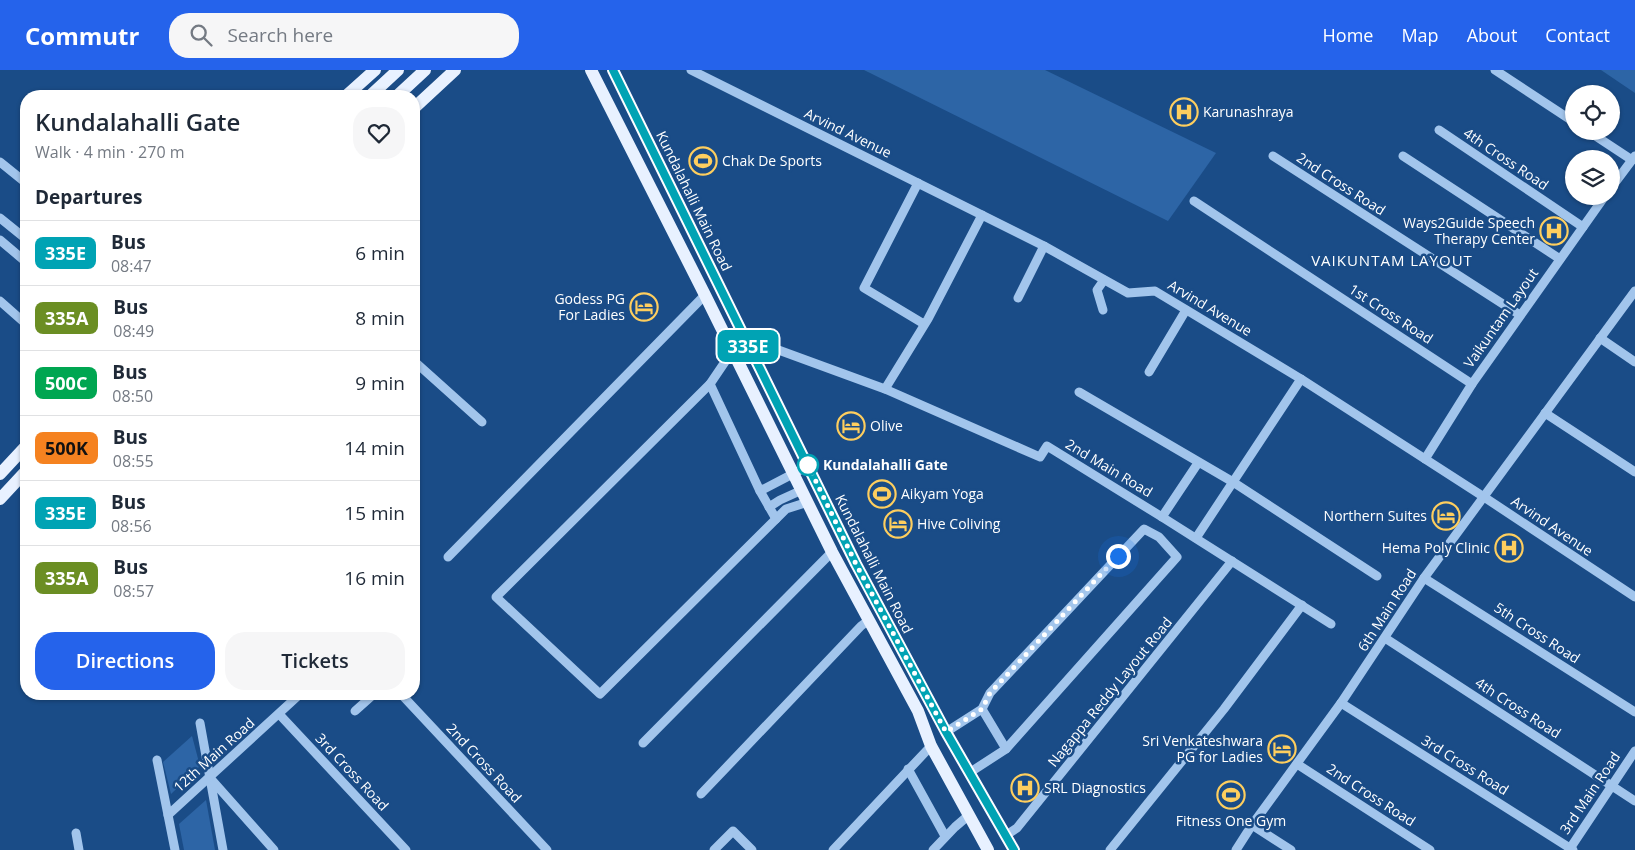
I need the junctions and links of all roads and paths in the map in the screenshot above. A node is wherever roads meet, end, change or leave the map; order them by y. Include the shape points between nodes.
1 (398, 70) edge
2 (425, 70) edge
3 (455, 70) edge
4 (591, 70) edge
5 (612, 70) edge
6 (691, 70) edge
7 (1496, 70) edge
8 (372, 71) edge
9 (352, 90) edge
10 (376, 90) edge
11 (403, 90) edge
12 (420, 102) edge
13 (1565, 116) edge
14 (1439, 130) dead end
15 (1603, 140) edge
16 (1273, 156) dead end
17 (1403, 156) dead end
18 (1633, 158) edge
19 (0, 162) edge
20 (1620, 176) edge
21 (20, 178) edge
22 (918, 182) junction
23 (1194, 201) dead end
24 (1599, 205) edge
25 (982, 215) junction
26 (0, 218) edge
27 (1583, 227) junction
28 (20, 234) edge
29 (0, 240) edge
30 (1044, 246) junction
31 (20, 257) edge
32 (1560, 258) junction
33 (1104, 280) junction
34 (1635, 291) edge
35 (705, 294) junction
36 (1018, 298) dead end
37 (0, 301) edge
38 (1103, 310) dead end
39 (1186, 310) junction
40 (1520, 315) junction
41 (20, 319) edge
42 (924, 324) junction
43 (1600, 338) junction
44 (749, 348) junction
45 (733, 350) junction
46 (1635, 362) edge
47 (420, 366) edge
48 (1149, 372) dead end
49 (1301, 379) junction
50 (710, 384) junction
51 (1472, 384) junction
52 (885, 389) junction
53 (1080, 392) dead end
54 (1545, 413) junction
55 (482, 422) dead end
56 (20, 452) edge
57 (1425, 459) junction
58 (1198, 463) junction
59 (808, 466) junction
60 (1635, 472) edge
61 (793, 473) junction
62 (0, 474) edge
63 (20, 477) edge
64 (1233, 482) junction
65 (802, 490) junction
66 (760, 491) junction
67 (1484, 497) junction
68 (0, 499) edge
69 (808, 502) junction
70 (770, 507) junction
71 (1162, 517) junction
72 (776, 519) junction
73 (1196, 538) junction
74 (832, 552) junction
75 (448, 557) dead end
76 (1232, 561) junction
77 (1377, 576) dead end
78 (1424, 578) junction
79 (1635, 597) edge
80 (1302, 604) junction
81 (868, 620) junction
82 (1331, 624) dead end
83 (1385, 638) junction
84 (294, 700) edge
85 (367, 700) edge
86 (408, 700) edge
87 (1342, 703) junction
88 (982, 709) junction
89 (355, 711) dead end
90 (1635, 712) edge
91 (279, 714) junction
92 (200, 723) dead end
93 (946, 732) junction
94 (643, 744) dead end
95 (931, 746) junction
96 (1006, 749) junction
97 (1635, 751) edge
98 (157, 760) dead end
99 (1297, 764) junction
100 (908, 769) junction
101 (969, 772) junction
102 (210, 778) junction
103 (1612, 786) junction
104 (701, 794) dead end
105 (1635, 801) edge
106 (168, 815) junction
107 (969, 815) junction
108 (1252, 825) junction
109 (76, 833) dead end
110 (945, 836) junction
111 (1005, 836) junction
112 (1571, 849) edge
113 (79, 850) edge
114 (175, 850) edge
115 (223, 850) edge
116 (274, 850) edge
117 (406, 850) edge
118 (547, 850) edge
119 (714, 850) edge
120 (752, 850) edge
121 (832, 850) edge
122 (933, 850) edge
123 (988, 850) edge
124 (1014, 850) edge
125 (1110, 850) edge
126 (1236, 850) edge
127 (1291, 850) edge
128 (1430, 850) edge

1 - 10 main road
2 - 11 main road
3 - 12 main road
4 - 35 main road
5 - 44 main road, Kundalahalli Main Road
6 - 22 street, Arvind Avenue
7 - 13 street
8 - 9 main road
14 - 27 street, 4th Cross Road
15 - 18 street
16 - 40 street, 2nd Cross Road
17 - 32 street
18 - 20 street
19 - 21 street
22 - 25 street, Arvind Avenue
22 - 42 street via 864,288
23 - 51 street, 1st Cross Road
24 - 27 street, Vaikuntam Layout
25 - 30 street, Arvind Avenue
25 - 42 street
26 - 28 street
27 - 32 street, Vaikuntam Layout
29 - 31 street
30 - 33 street, Arvind Avenue
30 - 36 street
32 - 40 street, Vaikuntam Layout
33 - 38 street via 1097,290
33 - 39 street, Arvind Avenue via 1128,293 1156,291
34 - 43 street, 6th Main Road
35 - 45 main road
35 - 75 street
37 - 41 street
39 - 48 street
39 - 49 street, Arvind Avenue
40 - 51 street, Vaikuntam Layout
42 - 52 street
43 - 46 street
43 - 54 street, 6th Main Road
44 - 52 street, 2nd Main Road via 762,344
44 - 59 main road, Kundalahalli Main Road
45 - 50 street
45 - 61 main road
47 - 55 street
49 - 57 street, Arvind Avenue
49 - 64 street
50 - 66 street
50 - 72 street via 496,597 600,694
51 - 57 street, Vaikuntam Layout
52 - 71 street, 2nd Main Road via 1040,457 1047,446
53 - 58 street
54 - 60 street
54 - 67 street, 6th Main Road
56 - 62 main road
57 - 67 street, Arvind Avenue
58 - 64 street
58 - 71 street
59 - 61 street
59 - 93 main road, Kundalahalli Main Road via 856,564
61 - 65 main road
61 - 66 street
63 - 68 main road
64 - 73 street
64 - 77 street
65 - 69 main road
65 - 70 street
66 - 70 street
67 - 78 street, 6th Main Road
67 - 79 street, Arvind Avenue
69 - 72 street via 786,509
69 - 74 main road
70 - 72 street
71 - 73 street, 2nd Main Road
73 - 76 street, 2nd Main Road
74 - 81 main road
74 - 94 street
76 - 80 street, 2nd Main Road
76 - 111 street, Nagappa Reddy Layout Road via 1017,828
78 - 83 street, 6th Main Road
78 - 90 street, 5th Cross Road
80 - 82 street, 2nd Main Road
80 - 125 street via 1224,709
81 - 95 main road via 918,711
81 - 104 street
83 - 87 street, 6th Main Road
83 - 103 street, 4th Cross Road
84 - 91 street, 12th Main Road
85 - 89 street
86 - 118 street, 2nd Cross Road
87 - 99 street, 6th Main Road
87 - 112 street, 3rd Cross Road
88 - 93 street
88 - 96 street
88 - 96 street via 990,693 1144,528 1159,537 1177,557
91 - 102 street, 12th Main Road
91 - 117 street, 3rd Cross Road
92 - 102 street
93 - 101 main road, Kundalahalli Main Road
95 - 100 street
95 - 107 main road
96 - 101 street
97 - 103 street, 3rd Main Road
98 - 106 street
99 - 108 street, 6th Main Road
99 - 128 street, 2nd Cross Road
100 - 110 street
100 - 121 street
101 - 111 main road, Kundalahalli Main Road
102 - 106 street, 12th Main Road
102 - 115 street
102 - 116 street
103 - 105 street, 4th Cross Road
103 - 112 street, 3rd Main Road
106 - 114 street
107 - 110 street
107 - 123 main road
108 - 126 street, 6th Main Road
108 - 127 street
109 - 113 street
110 - 122 street
111 - 124 main road, Kundalahalli Main Road
119 - 120 street via 734,831

